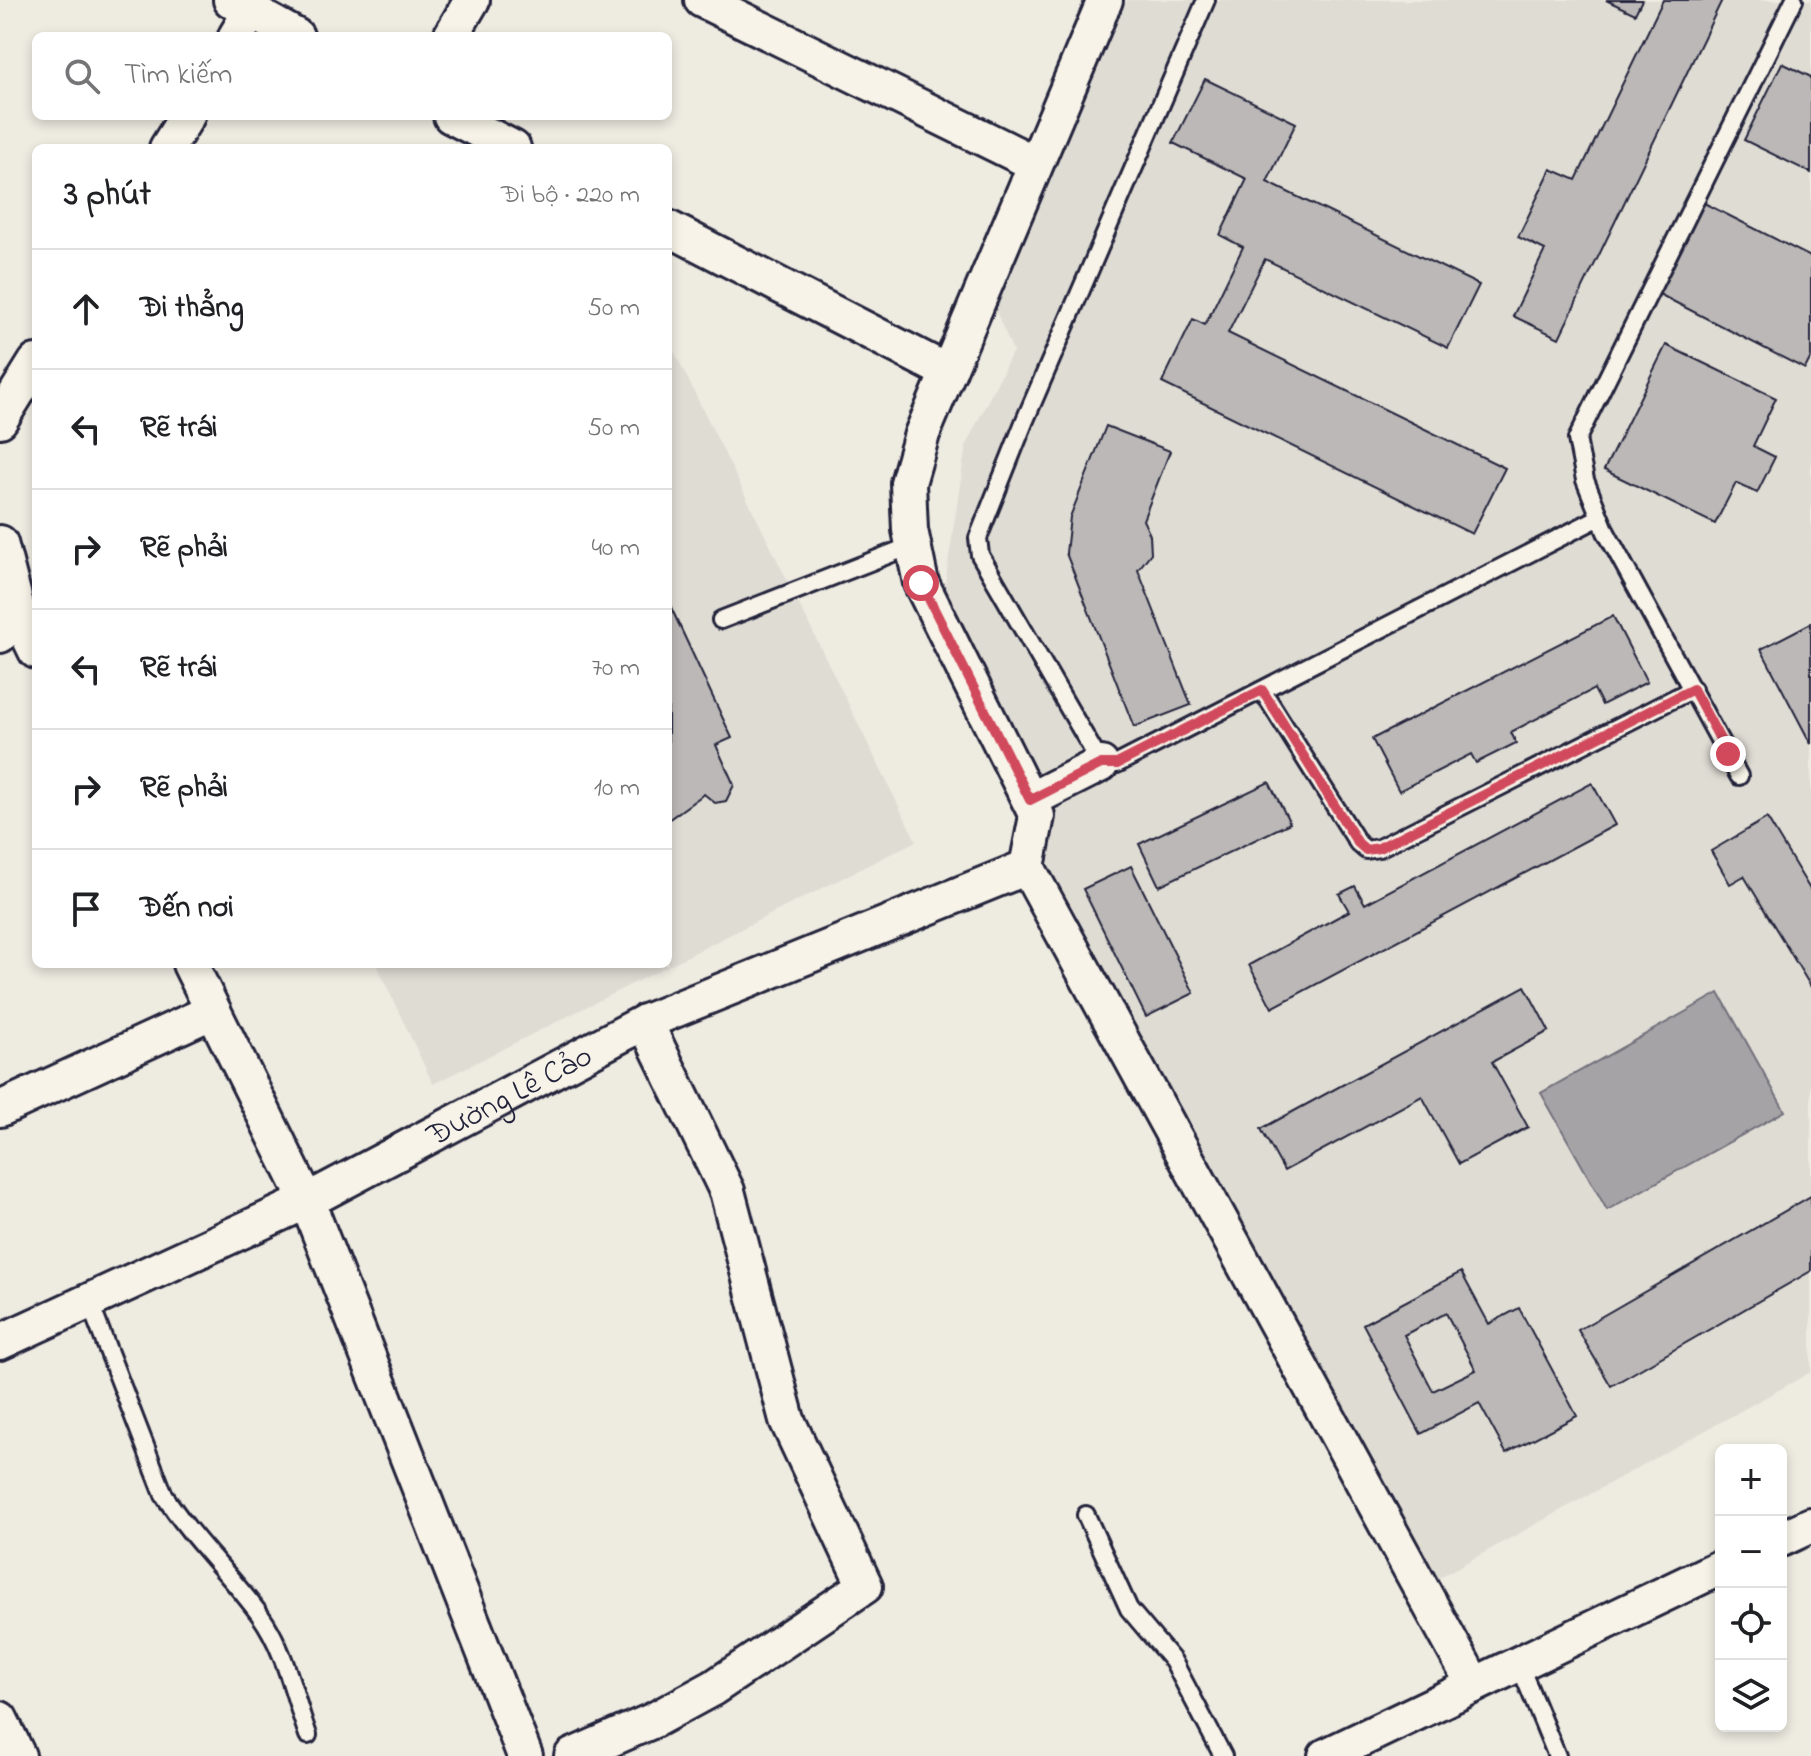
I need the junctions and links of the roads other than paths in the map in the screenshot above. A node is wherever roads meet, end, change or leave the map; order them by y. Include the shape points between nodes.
1 (472, 0) edge
2 (702, 0) edge
3 (1105, 0) edge
4 (1206, 0) edge
5 (1794, 0) edge
6 (239, 16) edge
7 (285, 32) edge
8 (453, 32) edge
9 (184, 120) edge
10 (459, 120) edge
11 (170, 144) edge
12 (505, 144) edge
13 (1034, 163) junction
14 (672, 230) edge
15 (32, 368) edge
16 (948, 372) junction
17 (0, 420) edge
18 (1600, 517) junction
19 (0, 543) edge
20 (913, 545) junction
21 (721, 620) dead end
22 (9, 626) edge
23 (32, 647) edge
24 (1693, 689) junction
25 (1262, 690) junction
26 (1101, 764) junction
27 (1739, 776) dead end
28 (1030, 800) junction
29 (1027, 867) junction
30 (192, 968) edge
31 (213, 1011) junction
32 (645, 1022) junction
33 (0, 1109) edge
34 (307, 1201) junction
35 (89, 1301) junction
36 (0, 1342) edge
37 (1086, 1515) dead end
38 (1811, 1525) edge
39 (1787, 1536) edge
40 (1715, 1570) edge
41 (1519, 1664) junction
42 (1474, 1685) junction
43 (0, 1719) edge
44 (308, 1735) dead end
45 (18, 1756) edge
46 (525, 1756) edge
47 (572, 1756) edge
48 (1223, 1756) edge
49 (1328, 1756) edge
50 (1557, 1756) edge

1 - 8 street
2 - 13 street
3 - 13 street
4 - 26 lane via 978,538 980,555
5 - 18 lane via 1577,439
6 - 7 street
9 - 11 street
10 - 12 street
13 - 16 street
14 - 16 street
15 - 17 street
16 - 20 street via 908,483
18 - 24 lane
18 - 25 lane
19 - 22 street
20 - 21 lane
20 - 28 street via 921,583
22 - 23 street
24 - 25 lane via 1366,850
24 - 27 lane
25 - 26 lane via 1117,764
26 - 28 street
28 - 29 street via 1037,816
29 - 32 street, Đường Lê Cảo
29 - 42 street
30 - 31 street
31 - 33 street
31 - 34 street
32 - 34 street, Đường Lê Cảo
32 - 47 street via 727,1191 787,1420 865,1586 713,1688
34 - 35 street, Đường Lê Cảo
34 - 46 street
35 - 36 street, Đường Lê Cảo
35 - 44 lane via 164,1495 261,1616 277,1645
37 - 48 lane via 1129,1609 1173,1661
38 - 39 street
40 - 41 street
41 - 42 street
41 - 50 lane
42 - 49 street
43 - 45 street

